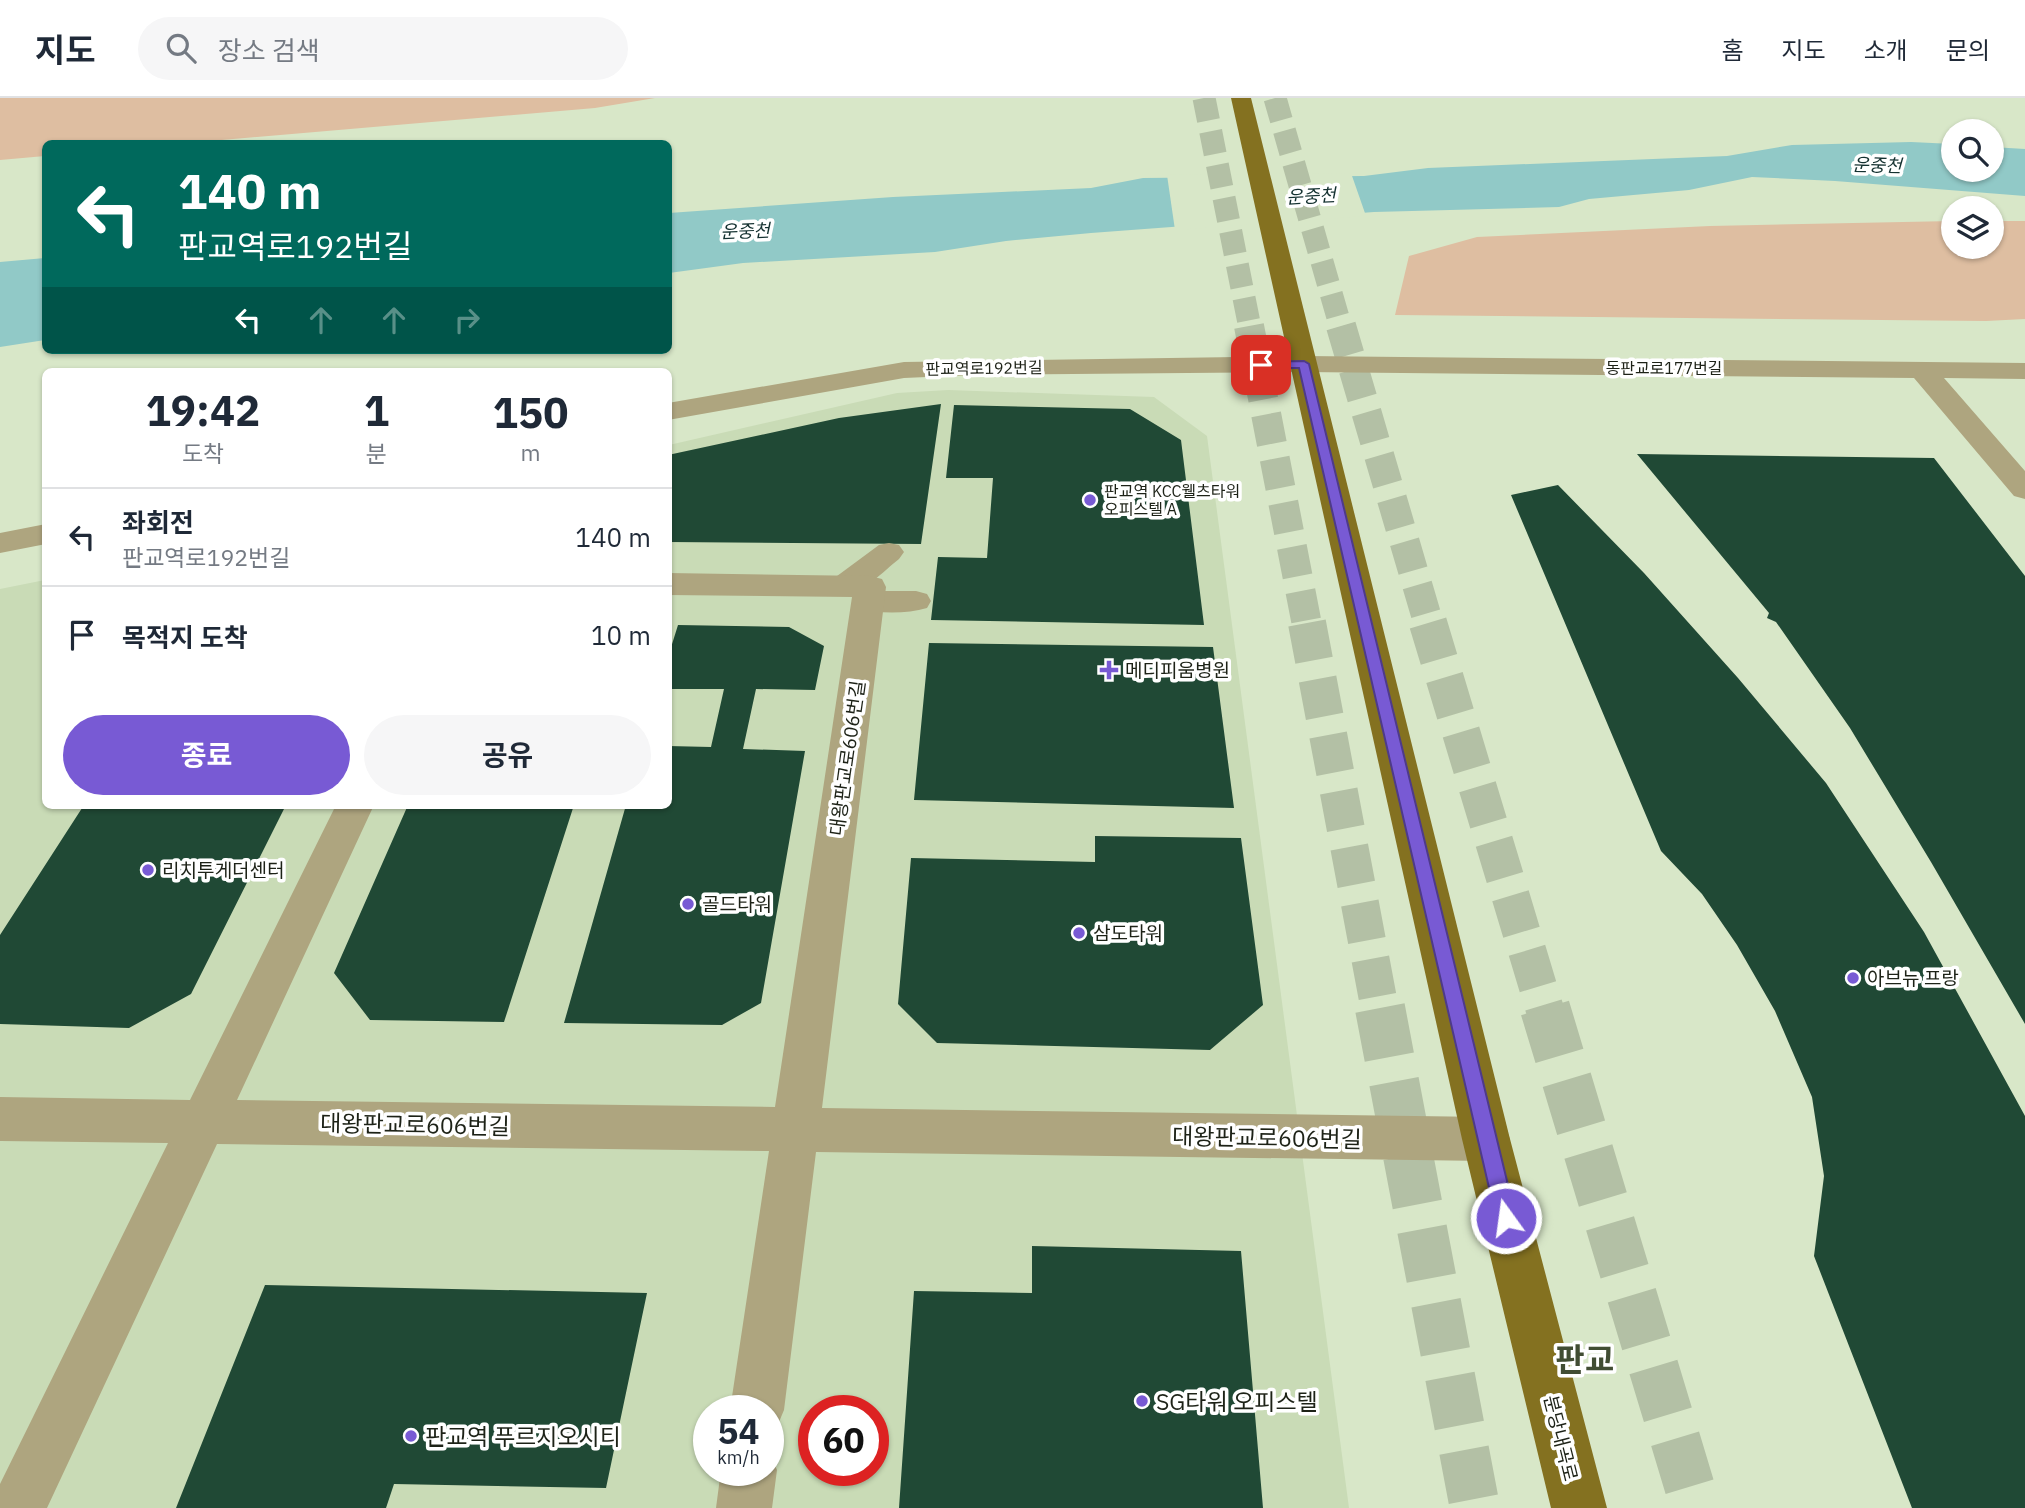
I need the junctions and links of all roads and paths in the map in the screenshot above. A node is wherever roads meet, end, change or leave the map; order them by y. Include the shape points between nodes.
1 (1243, 105) edge
2 (1304, 364) junction
3 (1921, 369) junction
4 (2025, 371) edge
5 (672, 411) edge
6 (2025, 490) edge
7 (42, 535) edge
8 (0, 544) edge
9 (889, 552) dead end
10 (672, 584) edge
11 (856, 594) junction
12 (916, 601) dead end
13 (353, 809) edge
14 (0, 1119) edge
15 (202, 1121) junction
16 (796, 1130) junction
17 (1486, 1139) junction
18 (759, 1395) edge
19 (747, 1486) edge
20 (18, 1508) edge
21 (744, 1508) edge
22 (1579, 1508) edge

1 - 2 main road, 분당내곡로
2 - 3 street, 동판교로177번길
2 - 5 street, 판교역로192번길 via 904,369
2 - 17 main road, 분당내곡로
3 - 4 street, 동판교로177번길
3 - 6 street
7 - 8 street
9 - 11 lane
10 - 11 street
11 - 12 lane
11 - 16 street, 대왕판교로606번길
13 - 15 street
14 - 15 street, 대왕판교로606번길
15 - 16 street, 대왕판교로606번길
15 - 20 street
16 - 17 street, 대왕판교로606번길
16 - 18 street, 대왕판교로606번길
17 - 22 main road, 분당내곡로
19 - 21 street

